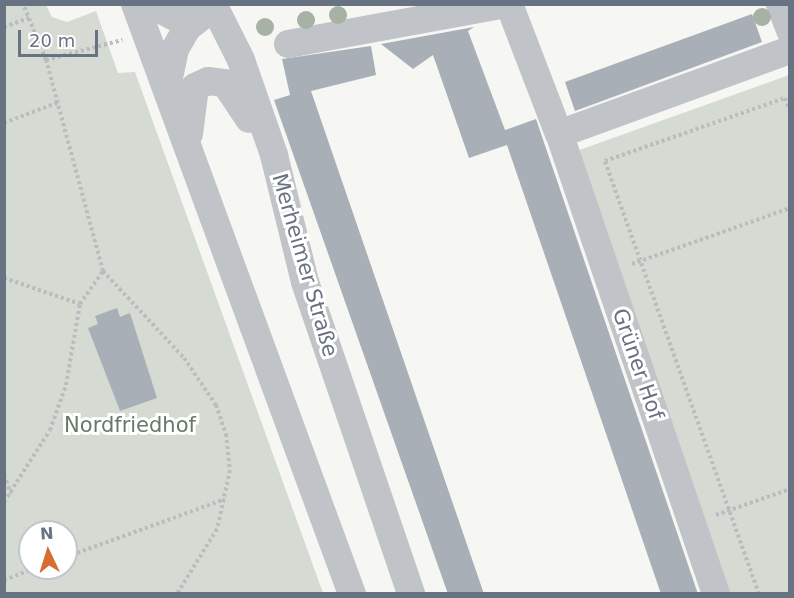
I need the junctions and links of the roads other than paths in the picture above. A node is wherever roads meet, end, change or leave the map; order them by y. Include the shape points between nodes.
1 (135, 4) edge
2 (150, 4) edge
3 (507, 4) edge
4 (780, 4) edge
5 (219, 5) edge
6 (789, 30) edge
7 (288, 44) dead end
8 (789, 50) edge
9 (167, 87) junction
10 (559, 134) junction
11 (189, 147) junction
12 (274, 155) junction
13 (352, 594) edge
14 (411, 594) edge
15 (716, 594) edge

1 - 9 street
2 - 5 street via 173,16
3 - 7 street
3 - 10 street, Grüner Hof
4 - 6 street
5 - 9 street via 187,28 175,50
5 - 12 street, Merheimer Straße
8 - 10 street
9 - 11 street
10 - 15 street, Grüner Hof
11 - 12 street via 189,106 195,87 208,81 225,83
11 - 13 street
12 - 14 street, Merheimer Straße via 305,282

